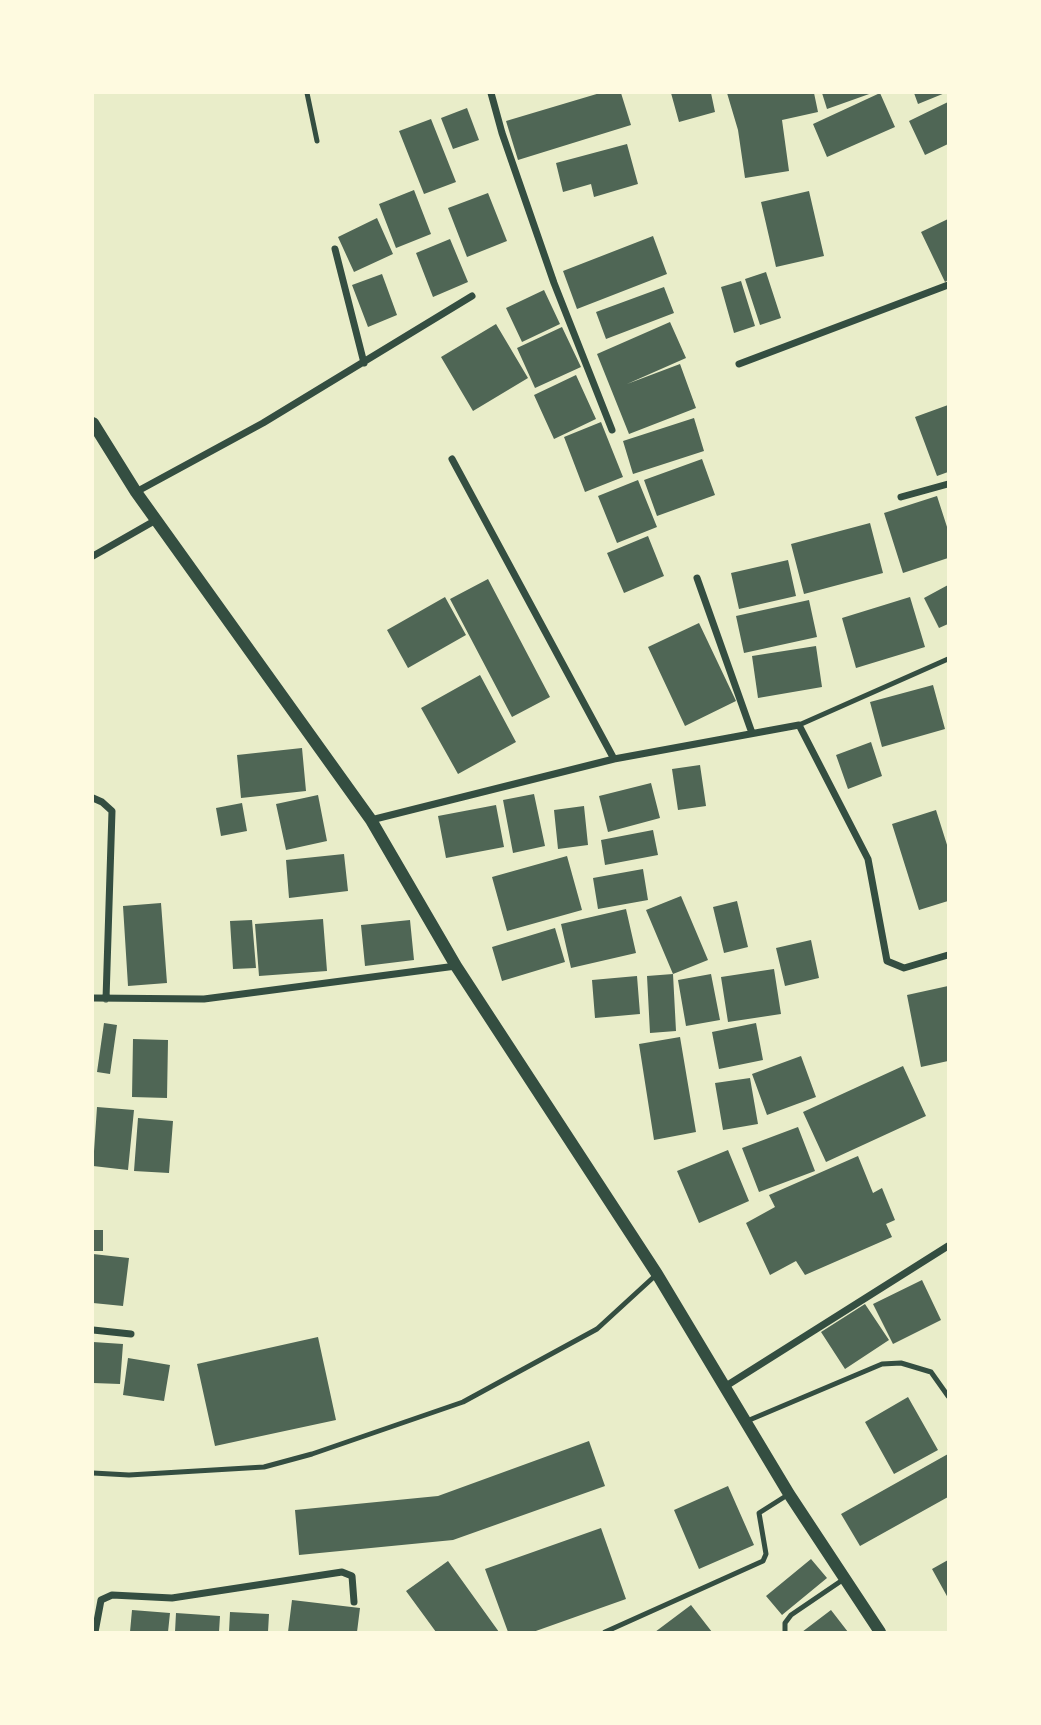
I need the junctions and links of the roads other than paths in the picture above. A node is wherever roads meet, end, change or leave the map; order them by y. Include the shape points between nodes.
1 (307, 93) edge
2 (491, 93) edge
3 (317, 141) dead end
4 (335, 249) dead end
5 (948, 285) edge
6 (472, 296) dead end
7 (364, 363) junction
8 (739, 364) dead end
9 (93, 423) edge
10 (612, 430) dead end
11 (452, 459) dead end
12 (948, 484) edge
13 (136, 492) junction
14 (901, 497) dead end
15 (156, 520) junction
16 (93, 556) edge
17 (697, 578) dead end
18 (948, 659) edge
19 (799, 724) junction
20 (752, 733) junction
21 (614, 759) junction
22 (93, 798) edge
23 (371, 820) junction
24 (948, 955) edge
25 (456, 966) junction
26 (93, 998) edge
27 (106, 999) junction
28 (948, 1246) edge
29 (657, 1274) junction
30 (93, 1330) edge
31 (131, 1334) dead end
32 (726, 1386) junction
33 (948, 1396) edge
34 (747, 1421) junction
35 (93, 1473) edge
36 (789, 1494) junction
37 (844, 1579) junction
38 (354, 1602) dead end
39 (95, 1632) edge
40 (605, 1632) edge
41 (785, 1632) edge
42 (880, 1632) edge

1 - 3 lane
2 - 10 street via 554,283
4 - 7 street
5 - 8 street
6 - 7 street
7 - 13 street
9 - 13 street
11 - 21 street
12 - 14 street
13 - 15 street
15 - 16 street
15 - 23 street
17 - 20 street
18 - 19 lane
19 - 20 street
19 - 24 street via 868,859 887,961 904,968
20 - 21 street
21 - 23 street
22 - 27 street via 112,811
23 - 25 street
25 - 27 street via 204,999
25 - 29 street
26 - 27 street
28 - 32 street
29 - 32 street
29 - 35 lane via 597,1329 463,1402 264,1466
30 - 31 street
32 - 34 street
33 - 34 lane via 931,1373 901,1363 881,1364
34 - 36 street
36 - 37 street
36 - 40 lane via 759,1513 766,1554 763,1561
37 - 41 lane via 791,1615
37 - 42 street
38 - 39 street via 352,1576 342,1572 173,1598 112,1595 101,1600

